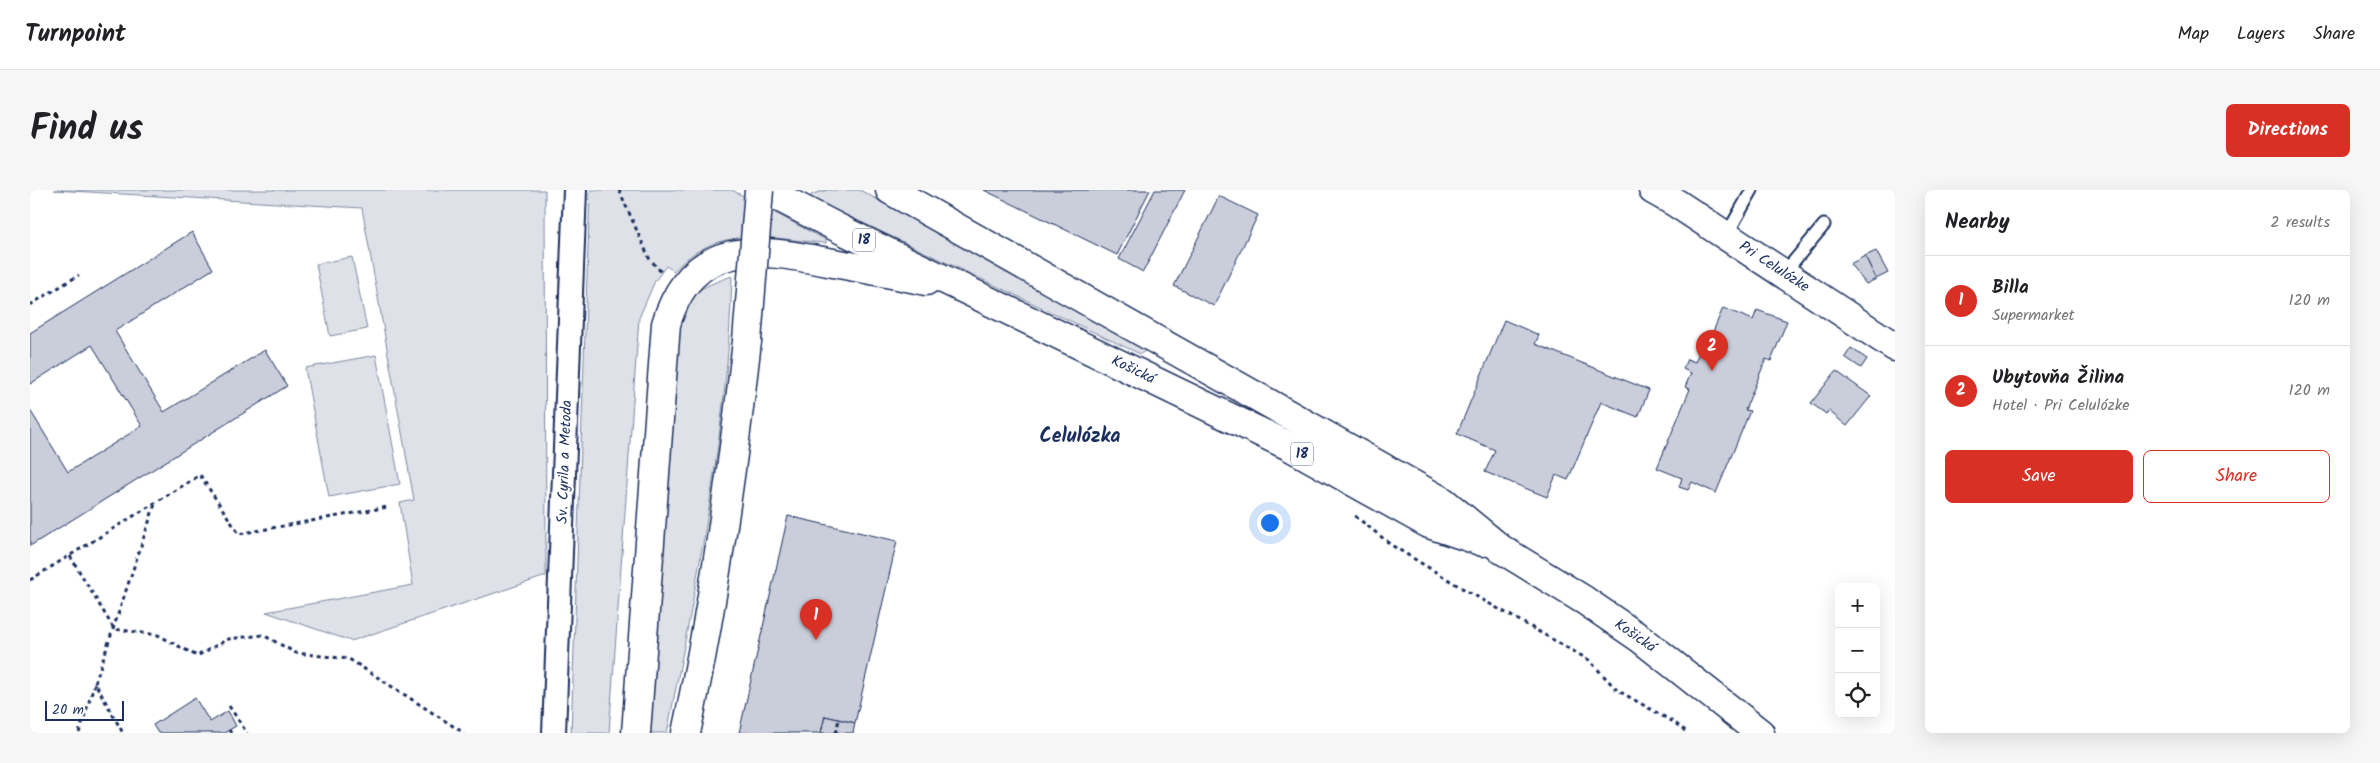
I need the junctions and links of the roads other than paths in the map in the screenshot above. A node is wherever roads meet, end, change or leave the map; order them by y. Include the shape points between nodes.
1 (576, 190) edge
2 (759, 190) edge
3 (765, 190) edge
4 (890, 190) edge
5 (1653, 190) edge
6 (1752, 190) edge
7 (1824, 225) dead end
8 (1726, 236) junction
9 (1784, 274) junction
10 (964, 288) junction
11 (1895, 346) edge
12 (1502, 549) junction
13 (554, 733) edge
14 (636, 733) edge
15 (686, 733) edge
16 (1760, 733) edge

1 - 13 street, Sv. Cyrila a Metoda
2 - 15 main road, bridge via 734,456 717,572
3 - 10 main road, Košická / 18
4 - 12 main road, Košická / 18 via 1444,502
5 - 8 main road, Pri Celulózke
6 - 8 lane
7 - 9 lane
8 - 9 main road, Pri Celulózke
9 - 11 main road, Pri Celulózke
10 - 12 main road, Košická / 18 via 1289,446 1429,524
10 - 14 main road via 792,255 743,251 720,257 682,286 666,324
12 - 16 main road, Košická / 18 via 1641,639

